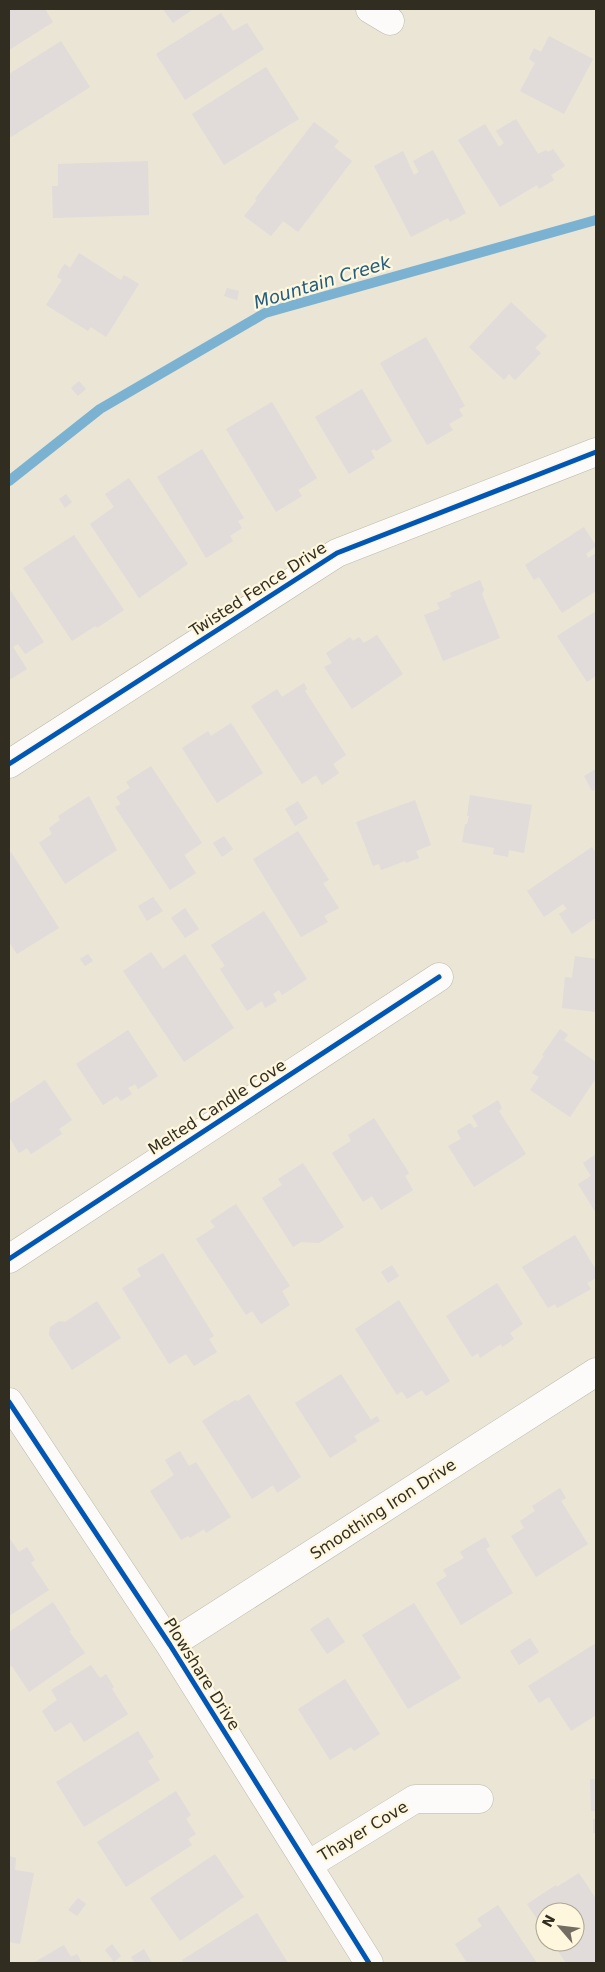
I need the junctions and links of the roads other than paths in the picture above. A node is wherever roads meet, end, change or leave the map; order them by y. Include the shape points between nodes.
1 (596, 452) edge
2 (9, 764) edge
3 (439, 976) dead end
4 (9, 1259) edge
5 (596, 1372) edge
6 (9, 1402) edge
7 (170, 1645) junction
8 (478, 1799) dead end
9 (308, 1865) junction
10 (369, 1963) edge

1 - 2 street, Twisted Fence Drive via 337,553
3 - 4 street, Melted Candle Cove
5 - 7 street, Smoothing Iron Drive
6 - 7 street, Plowshare Drive
7 - 9 street, Plowshare Drive
8 - 9 street, Thayer Cove via 415,1799
9 - 10 street, Plowshare Drive

